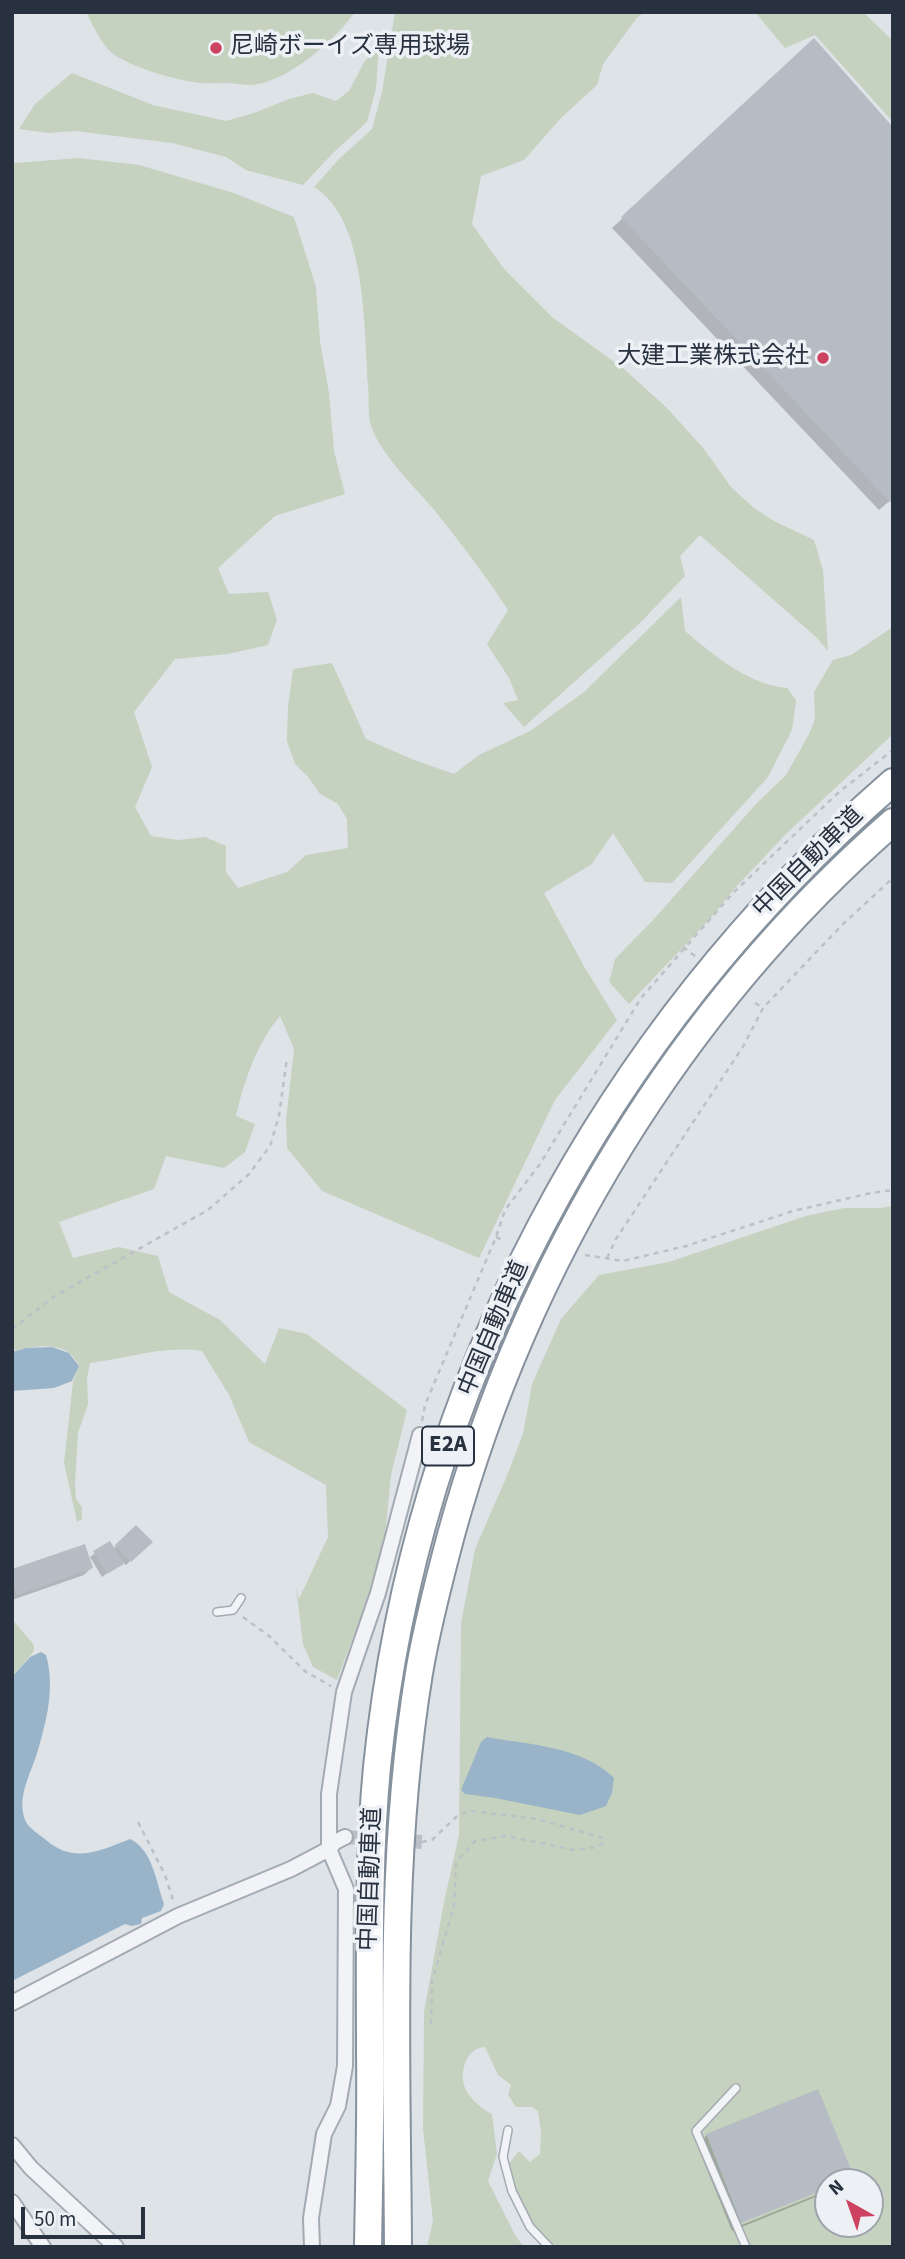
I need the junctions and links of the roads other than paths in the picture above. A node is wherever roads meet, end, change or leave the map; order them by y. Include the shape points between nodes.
1 (893, 782) edge
2 (893, 822) edge
3 (420, 1435) dead end
4 (241, 1598) dead end
5 (217, 1612) dead end
6 (345, 1837) tunnel mouth
7 (328, 1849) junction
8 (12, 2003) edge
9 (736, 2088) dead end
10 (508, 2130) dead end
11 (12, 2145) edge
12 (12, 2202) edge
13 (43, 2247) edge
14 (116, 2247) edge
15 (312, 2247) edge
16 (368, 2247) edge
17 (398, 2247) edge
18 (549, 2247) edge
19 (746, 2247) edge

1 - 16 highway, 中国自動車道 / E2A via 824,844 722,954 618,1093 527,1252 457,1418 407,1590 377,1766 368,1937
2 - 17 highway, 中国自動車道 / E2A via 747,971 640,1114 553,1268 516,1345 486,1424 437,1587 419,1672 407,1764 396,1936
3 - 7 street via 378,1593 344,1692 329,1794
4 - 5 lane via 233,1610
6 - 7 street
7 - 8 street via 178,1916
7 - 15 street via 346,1889 345,2066 338,2106 324,2134 311,2218
9 - 19 lane via 696,2131
10 - 18 lane via 503,2157 512,2191 530,2227
11 - 14 street
12 - 13 street

